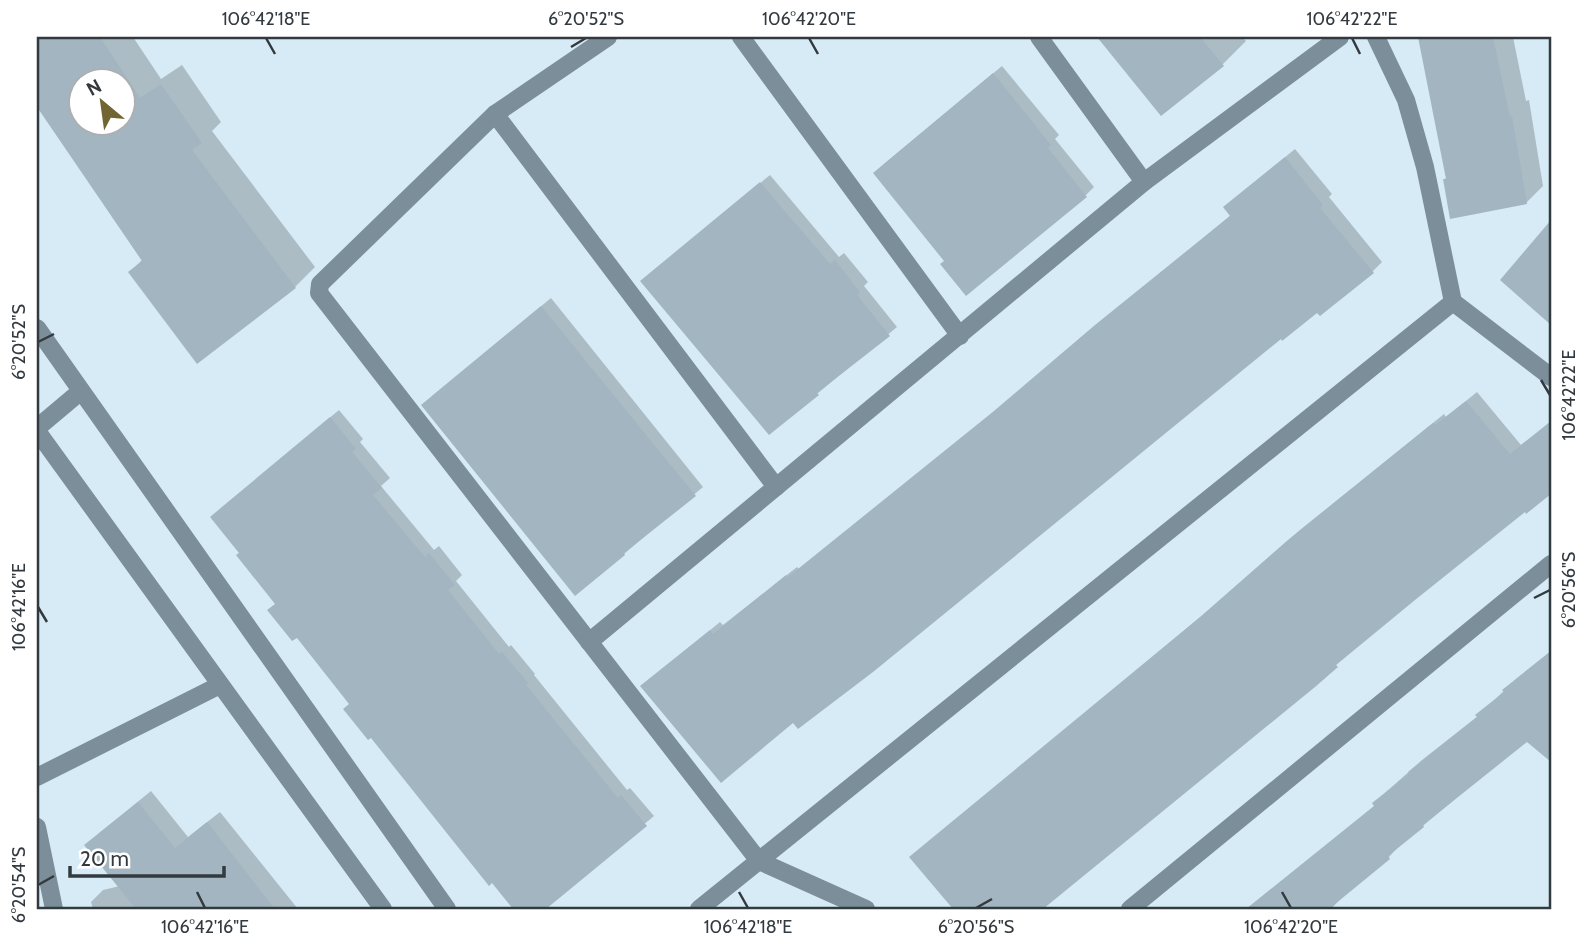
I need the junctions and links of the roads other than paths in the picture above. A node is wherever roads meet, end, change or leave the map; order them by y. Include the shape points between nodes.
1 (608, 37) edge
2 (741, 37) edge
3 (1039, 37) edge
4 (1340, 37) edge
5 (1376, 37) edge
6 (495, 114) junction
7 (1144, 183) junction
8 (1453, 302) junction
9 (37, 327) edge
10 (960, 336) junction
11 (1551, 377) edge
12 (81, 391) junction
13 (37, 430) edge
14 (776, 487) junction
15 (1551, 564) edge
16 (589, 642) junction
17 (220, 685) junction
18 (37, 777) edge
19 (37, 827) edge
20 (759, 861) junction
21 (54, 909) edge
22 (383, 909) edge
23 (447, 909) edge
24 (699, 909) edge
25 (866, 909) edge
26 (1130, 909) edge

1 - 6 street
2 - 10 street
3 - 7 street
4 - 7 street
5 - 8 street via 1409,111
6 - 14 street
6 - 16 street via 320,284 319,293
7 - 10 street
8 - 11 street
8 - 20 street
9 - 12 street
10 - 14 street
12 - 13 street
12 - 23 street
13 - 17 street
14 - 16 street
15 - 26 street
16 - 20 street
17 - 18 street
17 - 22 street
19 - 21 street
20 - 24 street
20 - 25 street

